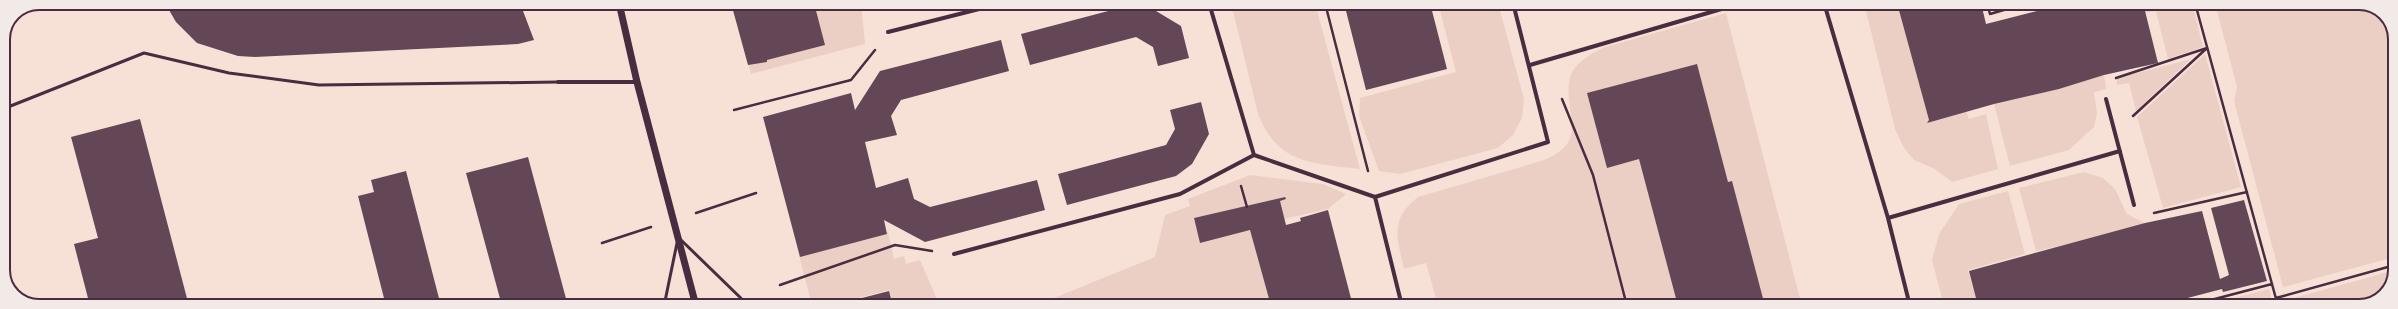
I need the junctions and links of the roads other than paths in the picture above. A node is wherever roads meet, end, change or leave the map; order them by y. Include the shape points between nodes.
1 (621, 10) edge
2 (975, 10) edge
3 (1211, 10) edge
4 (1515, 10) edge
5 (1718, 10) edge
6 (1826, 10) edge
7 (888, 32) road end
8 (1530, 65) junction
9 (558, 82) joint
10 (638, 82) junction
11 (2106, 99) dead end
12 (10, 106) edge
13 (2120, 151) junction
14 (1254, 155) junction
15 (1375, 197) junction
16 (2134, 205) road end
17 (1888, 218) junction
18 (678, 238) junction
19 (954, 254) road end
20 (665, 299) edge
21 (694, 299) edge
22 (743, 299) edge
23 (1400, 299) edge
24 (1908, 299) edge

1 - 10 street
2 - 7 street
3 - 14 street
4 - 8 street
5 - 8 street
6 - 17 street
8 - 15 street via 1548,142
9 - 10 street
9 - 12 lane via 319,85 229,73 144,53
10 - 18 street
11 - 13 street
13 - 16 street
13 - 17 street
14 - 15 street
14 - 19 street via 1180,194
15 - 23 street
17 - 24 street
18 - 20 lane
18 - 21 street
18 - 22 lane

